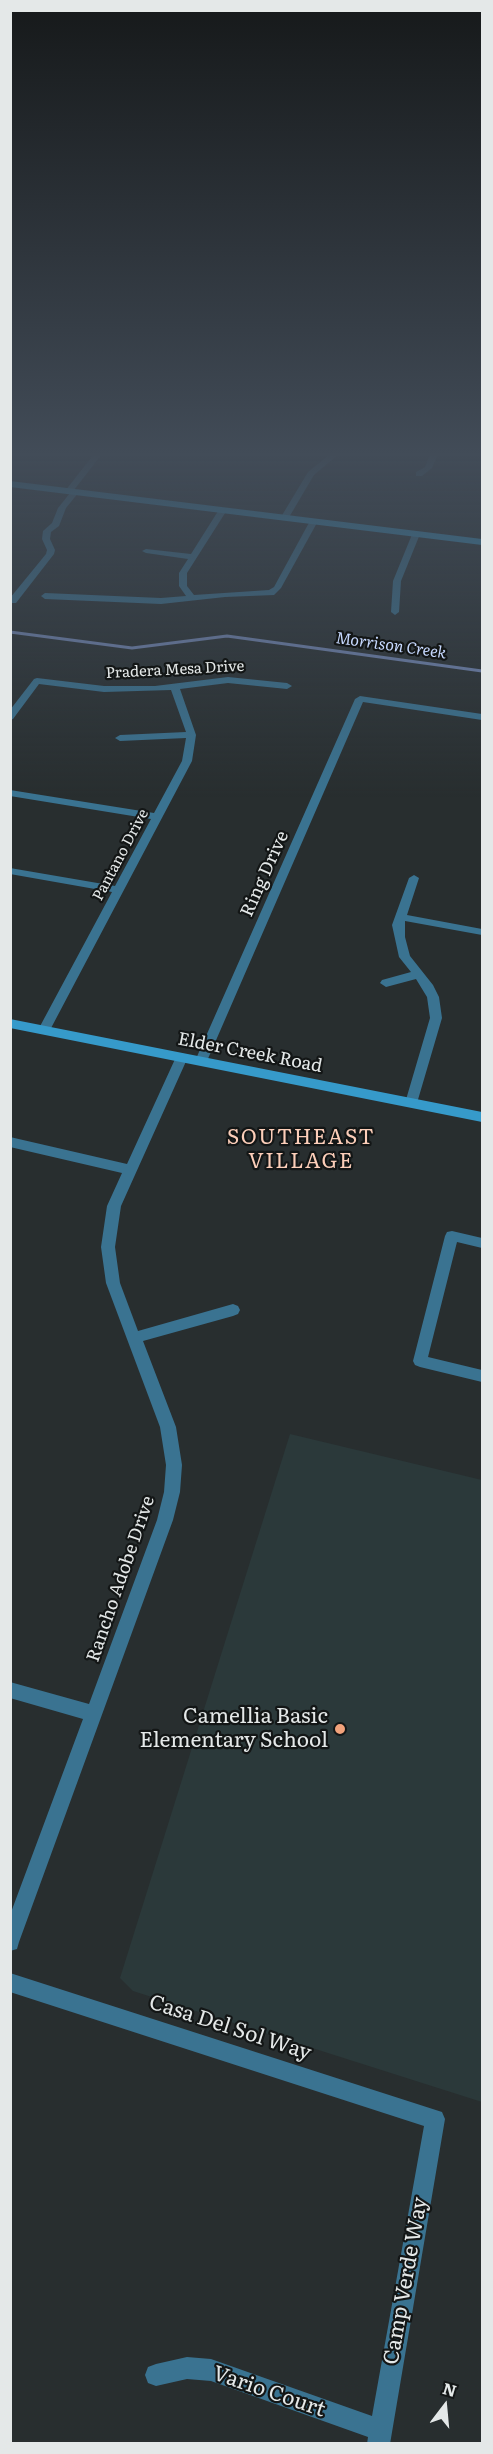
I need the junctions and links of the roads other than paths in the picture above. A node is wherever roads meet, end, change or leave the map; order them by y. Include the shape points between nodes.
1 (39, 569) edge
2 (186, 569) edge
3 (288, 569) edge
4 (402, 569) edge
5 (45, 596) dead end
6 (194, 598) junction
7 (14, 601) dead end
8 (395, 612) dead end
9 (287, 686) dead end
10 (174, 687) junction
11 (10, 717) edge
12 (483, 717) edge
13 (191, 735) junction
14 (120, 738) dead end
15 (10, 793) edge
16 (158, 817) junction
17 (10, 871) edge
18 (414, 878) dead end
19 (119, 890) junction
20 (401, 916) junction
21 (483, 932) edge
22 (419, 974) junction
23 (386, 983) dead end
24 (10, 1023) edge
25 (44, 1030) junction
26 (182, 1058) junction
27 (201, 1061) junction
28 (411, 1103) junction
29 (483, 1117) edge
30 (10, 1142) edge
31 (130, 1170) junction
32 (483, 1243) edge
33 (233, 1310) dead end
34 (134, 1338) junction
35 (483, 1376) edge
36 (10, 1690) edge
37 (94, 1714) junction
38 (10, 1942) edge
39 (10, 1982) edge
40 (435, 2119) joint
41 (156, 2374) dead end
42 (379, 2437) edge

1 - 7 street
2 - 6 street via 181,579
3 - 6 street via 271,593
4 - 8 street
5 - 6 street via 151,601
9 - 10 street, Pradera Mesa Drive via 228,680
10 - 11 street, Pradera Mesa Drive via 104,689 37,681
10 - 13 street, Pantano Drive
12 - 27 street, Ring Drive via 360,699
13 - 14 street
13 - 16 street, Pantano Drive via 187,761
15 - 16 street
16 - 19 street, Pantano Drive
17 - 19 street
18 - 20 street
19 - 25 street, Pantano Drive
20 - 21 street
20 - 22 street via 401,947
22 - 23 street
22 - 28 street via 433,997 436,1018
24 - 25 street, Elder Creek Road
25 - 26 street, Elder Creek Road
26 - 27 street, Elder Creek Road
26 - 31 street, Rancho Adobe Drive
27 - 28 street, Elder Creek Road
28 - 29 street, Elder Creek Road
30 - 31 street
31 - 34 street, Rancho Adobe Drive via 114,1206 108,1247 113,1283
32 - 35 street via 452,1236 420,1361
33 - 34 street
34 - 37 street, Rancho Adobe Drive via 168,1427 174,1465 172,1492
36 - 37 street
37 - 38 street, Rancho Adobe Drive
39 - 40 street, Casa Del Sol Way
40 - 42 street, Camp Verde Way
41 - 42 street, Vario Court via 187,2368 211,2370

